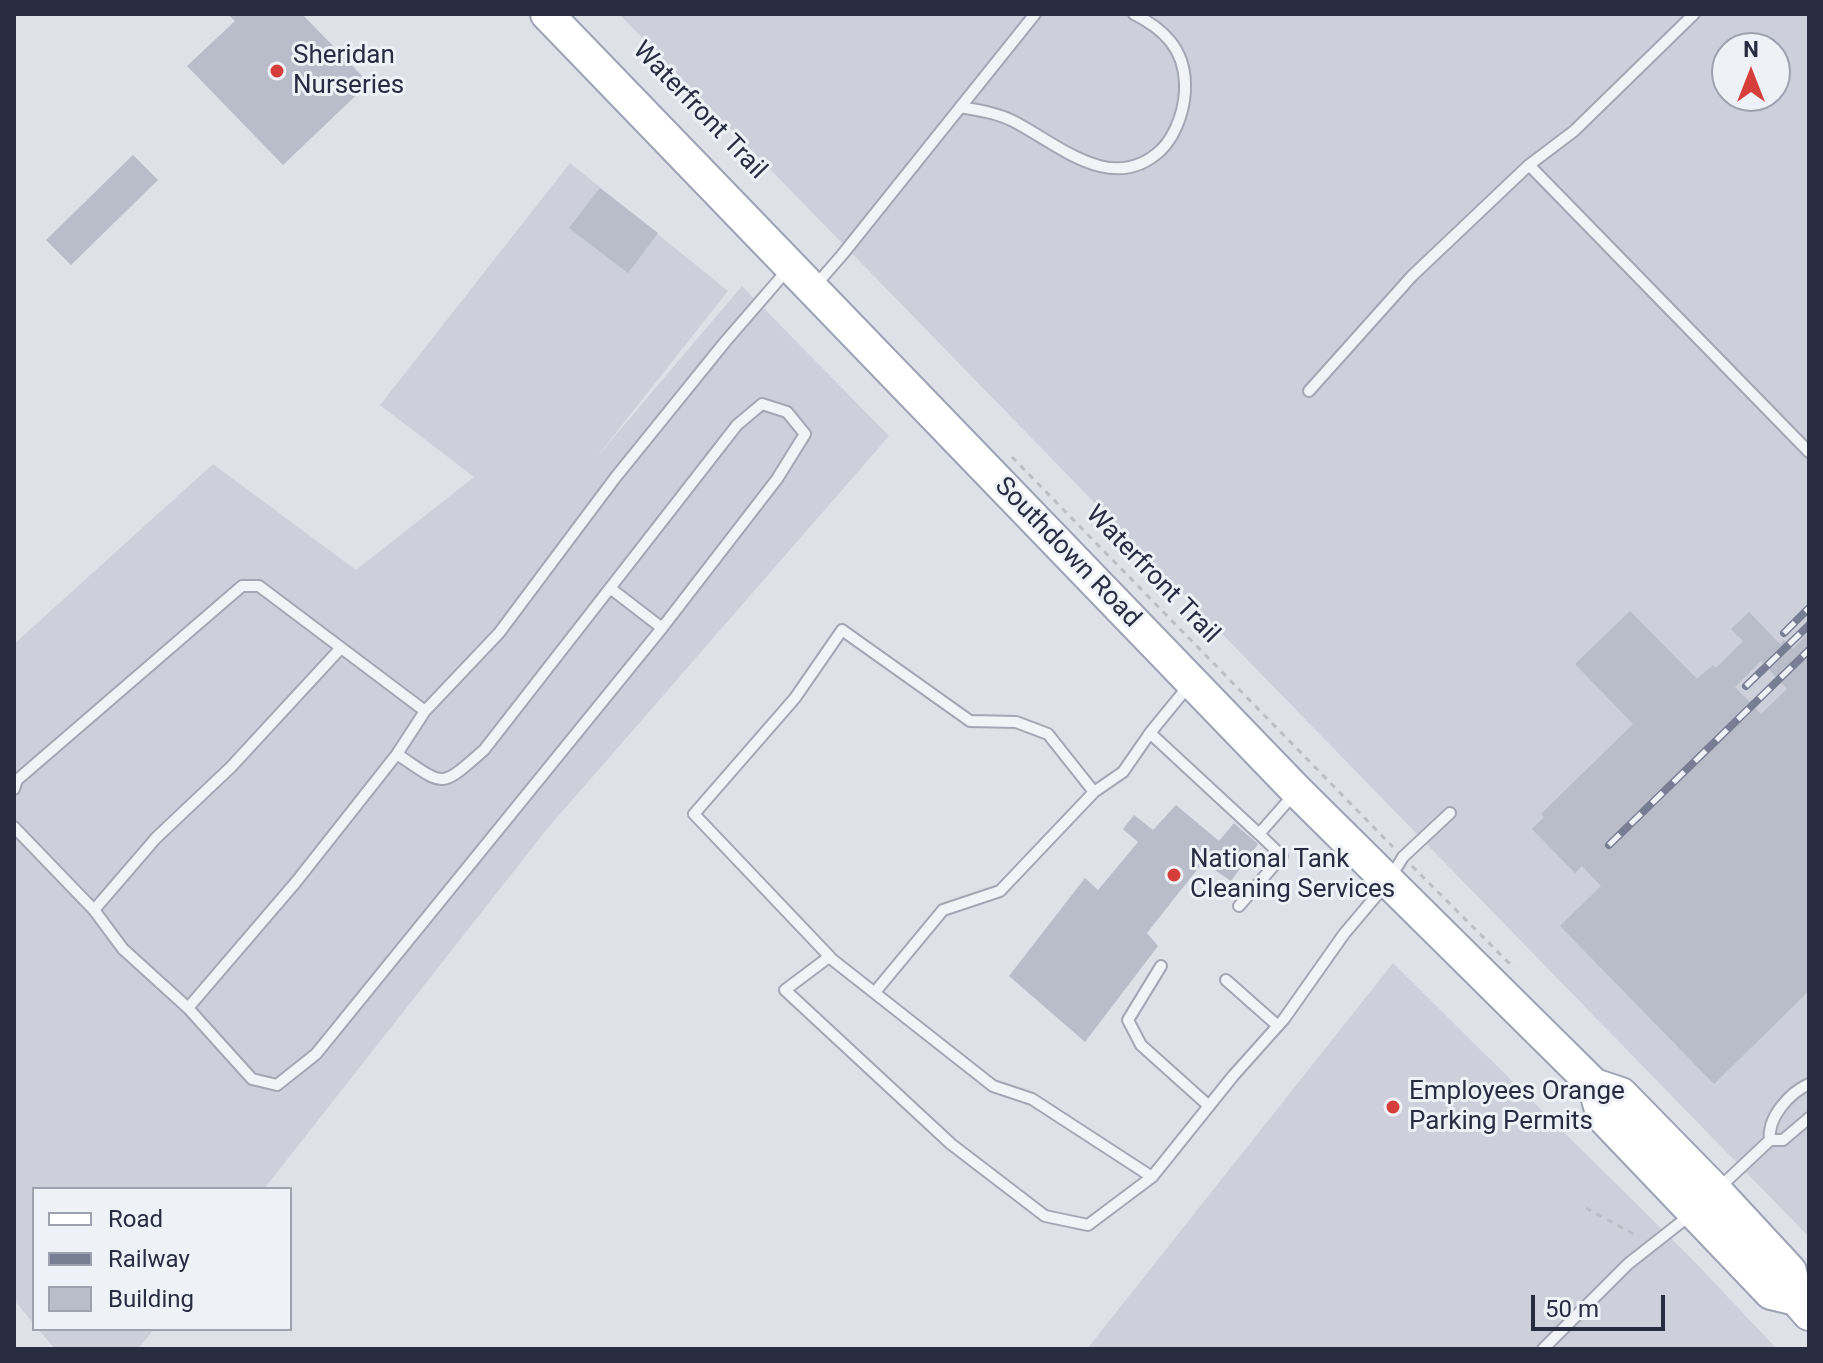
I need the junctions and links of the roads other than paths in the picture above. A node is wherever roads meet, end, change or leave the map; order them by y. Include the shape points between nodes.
1 (547, 14) edge
2 (1035, 14) edge
3 (1134, 14) edge
4 (1694, 14) edge
5 (960, 107) junction
6 (1529, 165) junction
7 (801, 278) junction
8 (1309, 391) dead end
9 (1809, 452) edge
10 (610, 588) junction
11 (662, 628) junction
12 (340, 649) junction
13 (1191, 682) junction
14 (425, 711) junction
15 (1150, 733) junction
16 (397, 754) junction
17 (14, 789) edge
18 (1297, 791) junction
19 (1094, 792) junction
20 (1450, 813) dead end
21 (14, 827) edge
22 (1259, 834) junction
23 (1395, 870) junction
24 (1239, 906) dead end
25 (94, 910) junction
26 (830, 957) junction
27 (1161, 966) dead end
28 (1226, 980) dead end
29 (875, 992) junction
30 (188, 1008) junction
31 (1278, 1026) junction
32 (1809, 1084) edge
33 (1209, 1106) junction
34 (1809, 1118) edge
35 (1770, 1140) junction
36 (1152, 1177) junction
37 (1706, 1201) junction
38 (1802, 1307) edge
39 (1543, 1349) edge

1 - 7 main road, Southdown Road
2 - 5 lane
3 - 5 lane via 1181,55 1186,88 1168,143 1141,166 1080,160 1012,120
4 - 6 lane via 1574,131
5 - 7 lane via 842,255
6 - 8 lane via 1405,284
6 - 9 lane
7 - 13 main road, Southdown Road
7 - 14 lane via 725,342 499,633
10 - 11 lane
10 - 11 lane via 737,425 762,404 787,412 805,434 777,479
10 - 16 lane via 484,750 451,779 435,780
11 - 30 lane via 316,1054 277,1085 252,1079
12 - 14 lane
12 - 17 lane via 259,586 242,586 17,780
12 - 25 lane via 231,767 156,838
13 - 15 lane
13 - 18 main road, Southdown Road
14 - 16 lane
15 - 19 lane via 1123,772
15 - 22 lane
16 - 30 lane
18 - 22 lane
18 - 23 main road, Southdown Road
19 - 26 lane via 1048,734 1016,722 970,721 842,630 795,698 694,814
19 - 29 lane via 1000,891 943,910
20 - 23 lane
21 - 25 lane
22 - 24 lane via 1282,856
23 - 31 lane
23 - 37 main road, Southdown Road via 1594,1085 1603,1117
25 - 30 lane via 123,949
26 - 29 lane
26 - 36 lane via 785,990 951,1144 1045,1216 1088,1225
27 - 33 lane via 1128,1020 1141,1045
28 - 31 lane
29 - 36 lane via 993,1086 1032,1099
31 - 33 lane
32 - 35 lane via 1774,1117
33 - 36 lane
34 - 35 lane via 1788,1137
35 - 37 lane
37 - 38 main road, Southdown Road via 1790,1271
37 - 39 lane via 1628,1264

